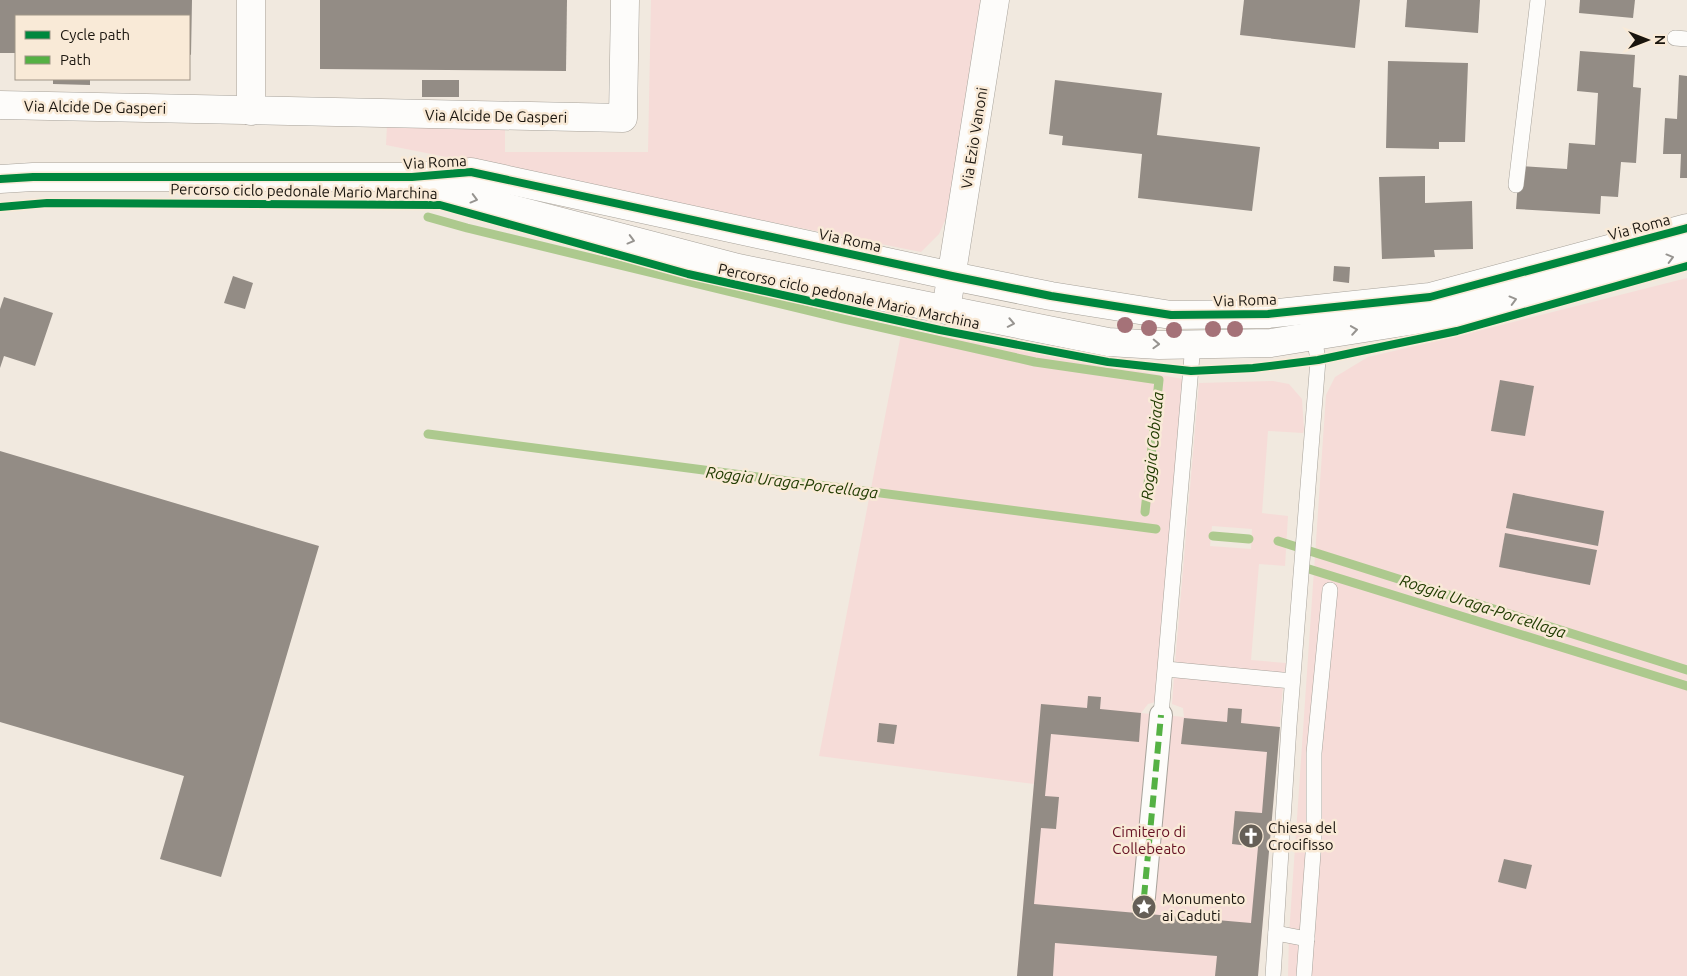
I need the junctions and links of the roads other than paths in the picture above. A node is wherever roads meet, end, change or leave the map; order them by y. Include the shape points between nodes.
1 (251, 0) edge
2 (625, 0) edge
3 (995, 0) edge
4 (1538, 0) edge
5 (0, 105) edge
6 (251, 111) junction
7 (412, 177) junction
8 (0, 179) edge
9 (1516, 185) dead end
10 (1687, 228) edge
11 (1687, 254) edge
12 (952, 276) junction
13 (946, 310) junction
14 (1314, 336) junction
15 (1193, 344) junction
16 (1330, 590) dead end
17 (1166, 669) junction
18 (1292, 681) junction
19 (1162, 715) joint
20 (1144, 897) dead end
21 (1276, 933) junction
22 (1307, 939) junction
23 (1273, 976) edge
24 (1304, 976) edge

1 - 6 street
2 - 6 street, Via Alcide De Gasperi via 623,118
3 - 12 street, Via Ezio Vanoni
4 - 9 lane
5 - 6 street, Via Alcide De Gasperi
7 - 8 street, Via Roma
7 - 12 street, Via Roma via 471,172
7 -> 13 street, Via Roma via 466,197 738,268
10 - 12 street, Via Roma via 1430,297 1268,314 1171,315
14 -> 11 street, Via Roma via 1466,312
12 - 13 street, Via Ezio Vanoni
13 -> 15 street, Via Roma via 1108,342
14 - 15 street, Via Roma via 1271,343
14 - 18 lane via 1318,360
15 - 17 lane
16 - 22 lane via 1314,753 1314,840
17 - 18 lane
17 - 19 lane
18 - 21 lane
19 - 20 street
21 - 22 lane
21 - 23 lane
22 - 24 lane

